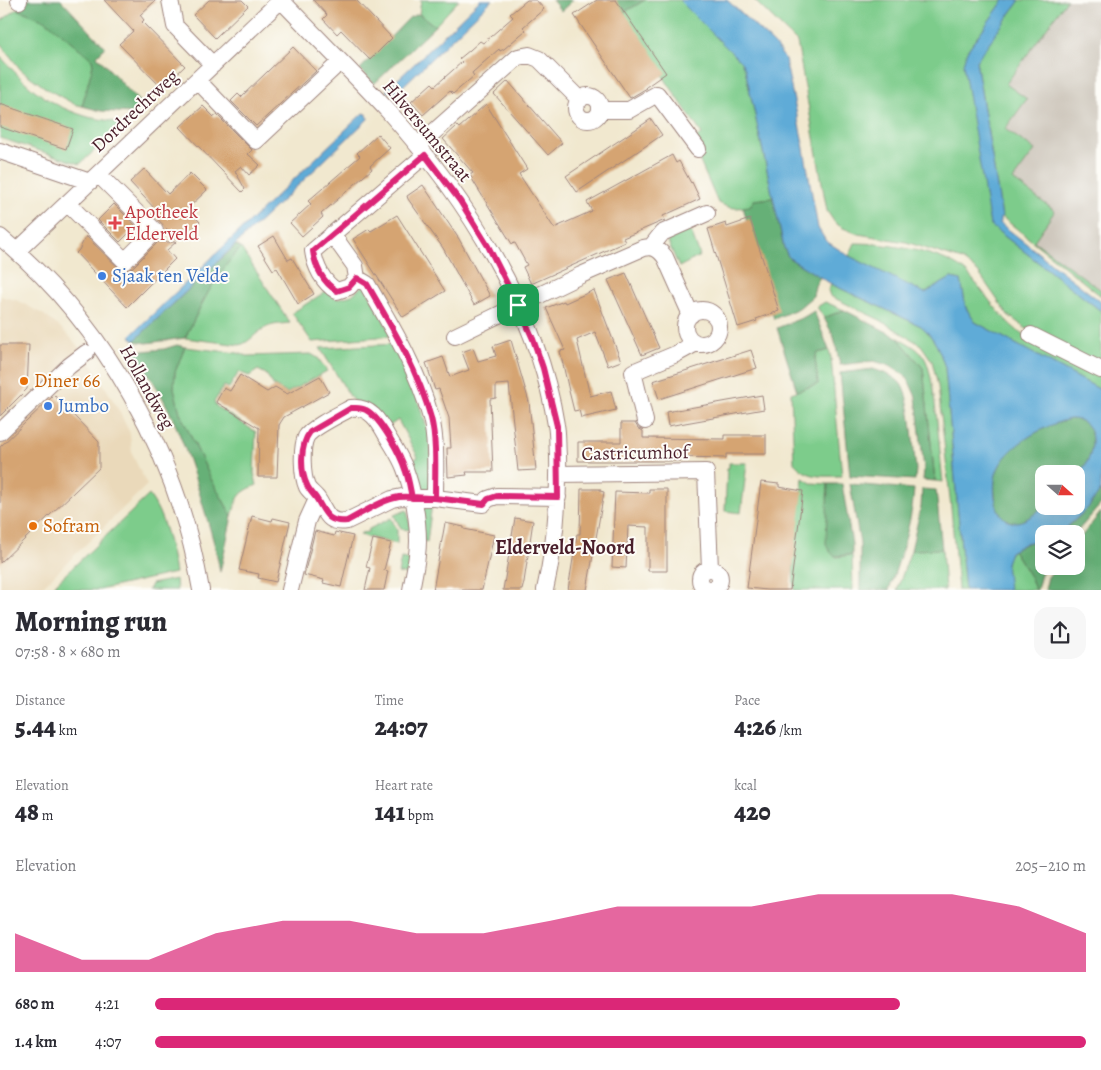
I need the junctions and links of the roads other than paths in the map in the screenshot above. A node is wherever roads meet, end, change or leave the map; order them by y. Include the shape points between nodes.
1 (170, 0) edge
2 (281, 0) edge
3 (340, 62) junction
4 (213, 65) junction
5 (197, 80) junction
6 (698, 149) dead end
7 (0, 150) edge
8 (422, 150) junction
9 (94, 178) junction
10 (67, 203) junction
11 (707, 213) dead end
12 (332, 234) junction
13 (0, 237) edge
14 (652, 247) junction
15 (17, 251) junction
16 (357, 278) junction
17 (518, 305) junction
18 (691, 314) junction
19 (1031, 335) dead end
20 (455, 336) dead end
21 (696, 343) junction
22 (86, 353) dead end
23 (1101, 370) edge
24 (644, 421) dead end
25 (0, 432) edge
26 (558, 474) junction
27 (558, 497) junction
28 (412, 498) junction
29 (435, 498) junction
30 (318, 499) junction
31 (710, 569) dead end
32 (201, 590) edge
33 (290, 590) edge
34 (411, 590) edge
35 (545, 590) edge

1 - 4 street via 175,26
2 - 3 street, Hilversumstraat
2 - 4 street, Dordrechtweg
3 - 5 street via 256,141
3 - 8 street, Hilversumstraat
4 - 5 street, Dordrechtweg
5 - 9 street, Dordrechtweg
6 - 8 street via 657,94 629,110 600,110 594,97 586,96 580,100 539,59 528,55 518,57
7 - 9 street
8 - 12 street
8 - 17 street, Hilversumstraat via 488,246
9 - 10 street, Dordrechtweg
9 - 10 street via 155,232 126,261
10 - 15 street, Dordrechtweg
11 - 14 street via 662,233
12 - 16 street via 355,266
12 - 16 street via 313,251 314,262 328,286 337,291 349,287
13 - 15 street, Hollandweg
14 - 17 street via 630,253
14 - 18 street via 664,256
15 - 32 street, Hollandweg via 70,306 99,343 139,408 185,520
16 - 29 street via 372,291 409,359 432,420
17 - 20 street
17 - 26 street, Hilversumstraat via 546,378 557,426
18 - 21 street via 686,330
18 - 21 street via 707,311 719,322 719,332 712,341
19 - 23 street
21 - 24 street via 633,372
22 - 25 street via 68,366
26 - 27 street, Hilversumstraat
26 - 31 street, Castricumhof via 706,472
27 - 29 street via 497,496 484,504
27 - 35 street, Hilversumstraat
28 - 29 street
28 - 30 street via 392,498 340,522 324,513
28 - 30 street via 406,470 381,425 365,409 351,408 306,437 302,468 307,486
28 - 34 street via 418,541
30 - 33 street via 307,521

